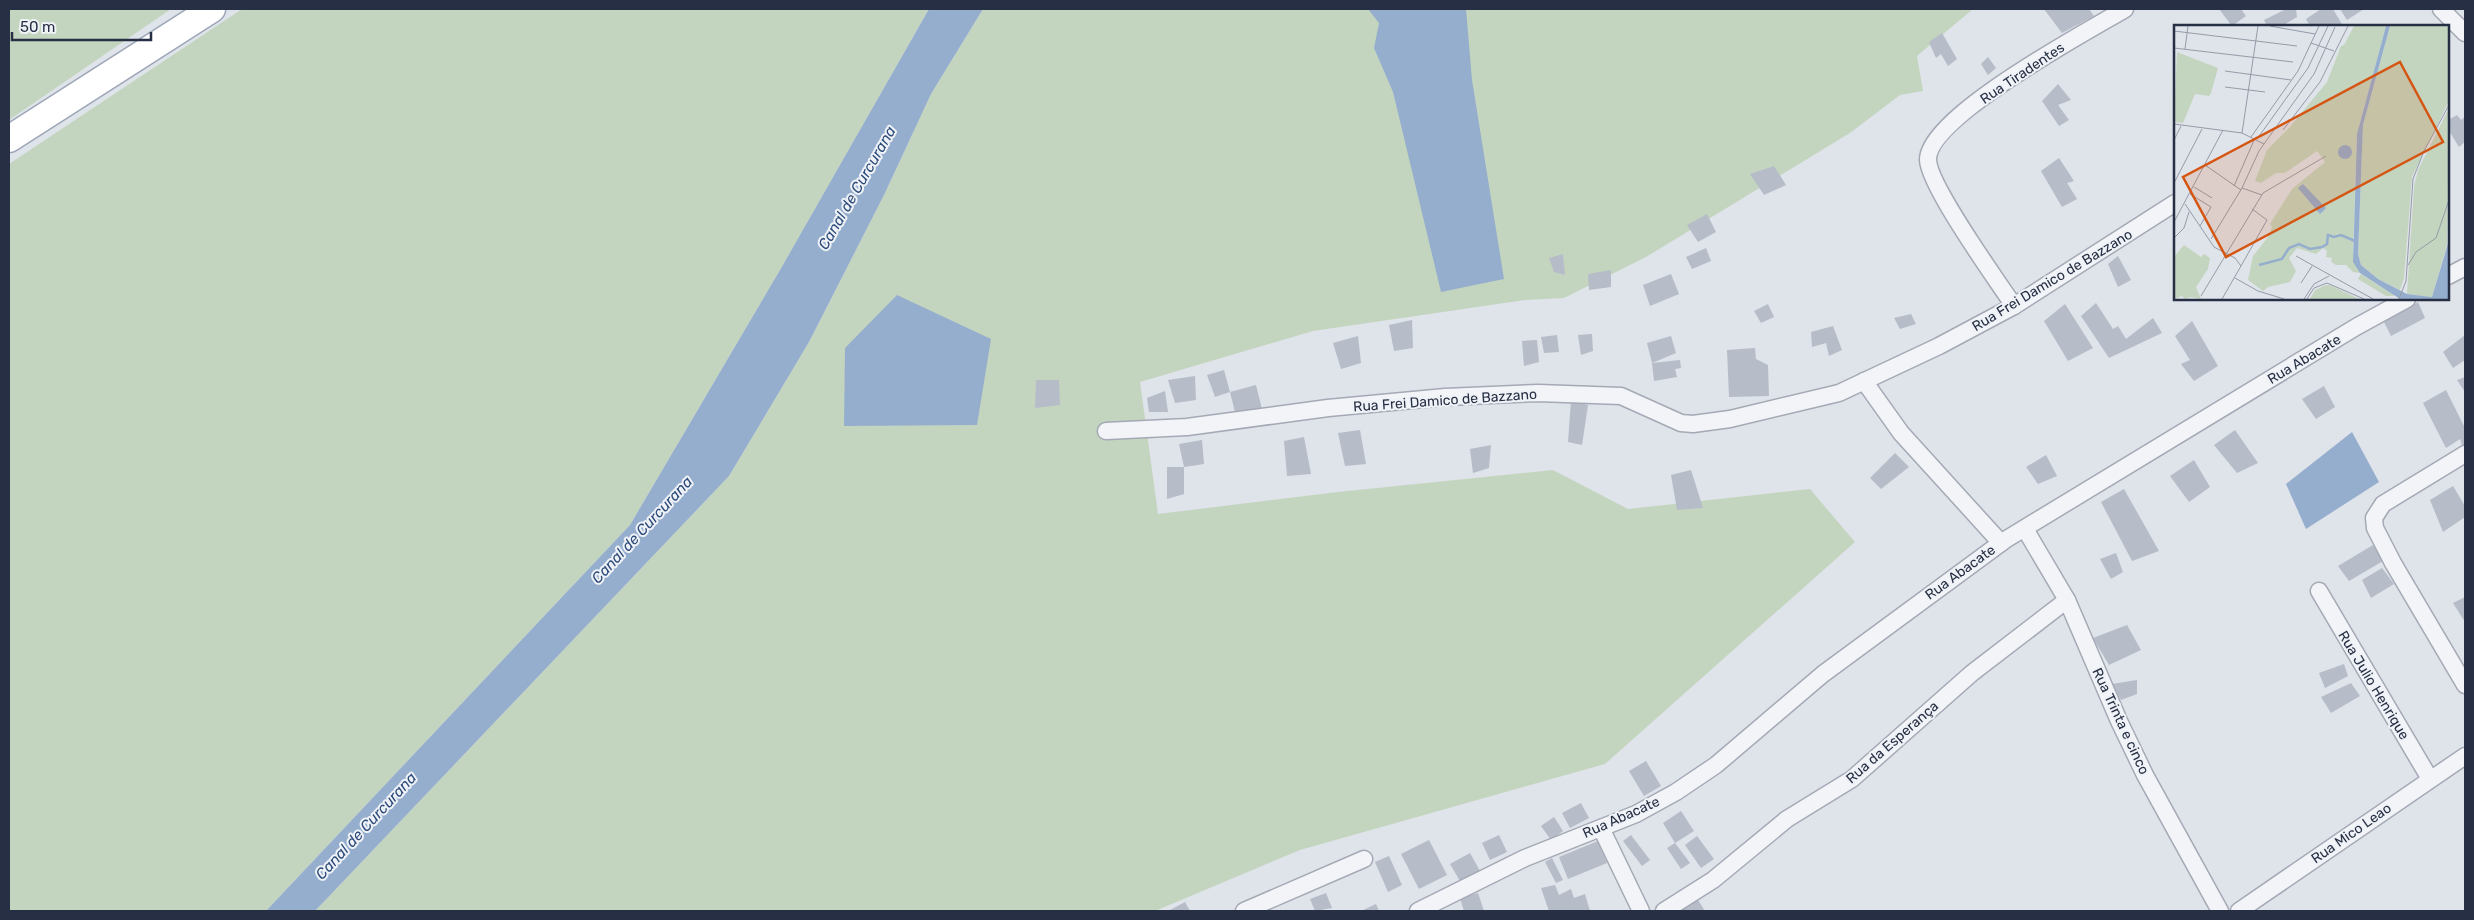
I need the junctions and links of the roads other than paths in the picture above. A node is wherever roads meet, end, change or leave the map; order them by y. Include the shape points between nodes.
1 (212, 9) edge
2 (2125, 9) edge
3 (2441, 9) edge
4 (2460, 30) edge
5 (9, 140) edge
6 (2174, 205) edge
7 (2465, 266) edge
8 (2449, 275) edge
9 (2405, 300) edge
10 (2014, 306) junction
11 (1864, 382) junction
12 (1106, 431) dead end
13 (2465, 454) edge
14 (2025, 529) junction
15 (2001, 543) junction
16 (2319, 591) dead end
17 (2068, 600) junction
18 (2465, 685) edge
19 (2465, 756) edge
20 (2430, 779) junction
21 (1601, 828) junction
22 (1364, 859) dead end
23 (1638, 910) edge
24 (1244, 911) edge
25 (1418, 911) edge
26 (1664, 911) edge
27 (2220, 911) edge
28 (2239, 911) edge

1 - 5 main road
2 - 10 street, Rua Tiradentes via 2023,69 1953,120 1929,150 1931,173 1946,202
3 - 4 street
6 - 10 street, Rua Frei Damico de Bazzano
7 - 8 street
9 - 14 street, Rua Abacate
10 - 11 street, Rua Frei Damico de Bazzano
11 - 12 street, Rua Frei Damico de Bazzano via 1829,395 1730,419 1693,424 1681,424 1621,396 1538,393 1445,397 1328,408 1186,427
11 - 15 street via 1901,433
13 - 18 street via 2382,504 2374,518 2375,528 2393,563
14 - 15 street, Rua Abacate
14 - 17 street, Rua Trinta e cinco
15 - 21 street, Rua Abacate via 1823,674 1716,765 1636,814
16 - 20 street, Rua Julio Henrique
17 - 26 street, Rua da Esperança via 1972,673 1852,779 1787,819 1713,880
17 - 27 street, Rua Trinta e cinco via 2123,730
19 - 20 street, Rua Mico Leao
20 - 28 street, Rua Mico Leao
21 - 23 street
21 - 25 street, Rua Abacate via 1525,858
22 - 24 street

